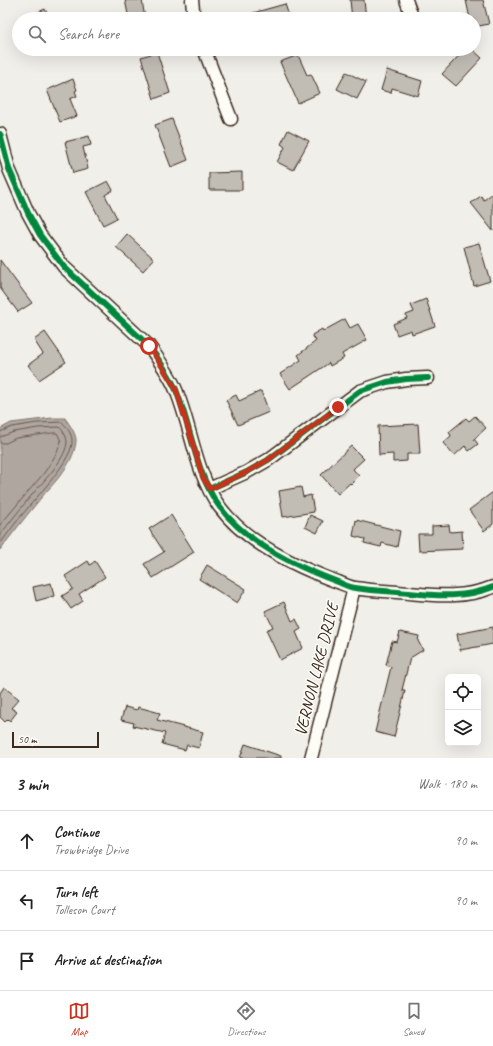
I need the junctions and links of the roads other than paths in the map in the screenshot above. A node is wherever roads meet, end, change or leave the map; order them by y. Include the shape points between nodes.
1 (192, 0) edge
2 (406, 0) edge
3 (193, 12) edge
4 (410, 12) edge
5 (207, 56) edge
6 (231, 119) dead end
7 (0, 134) edge
8 (428, 378) dead end
9 (210, 489) junction
10 (493, 587) edge
11 (354, 588) junction
12 (311, 758) edge

1 - 3 street
2 - 4 street
5 - 6 street
7 - 9 street via 9,169 40,235 64,267 145,342 158,358 176,389 203,478
8 - 9 street via 387,382 360,391 268,460
9 - 11 street via 218,506 258,543 324,577
10 - 11 street via 460,596
11 - 12 street, VERNON LAKE DRIVE

